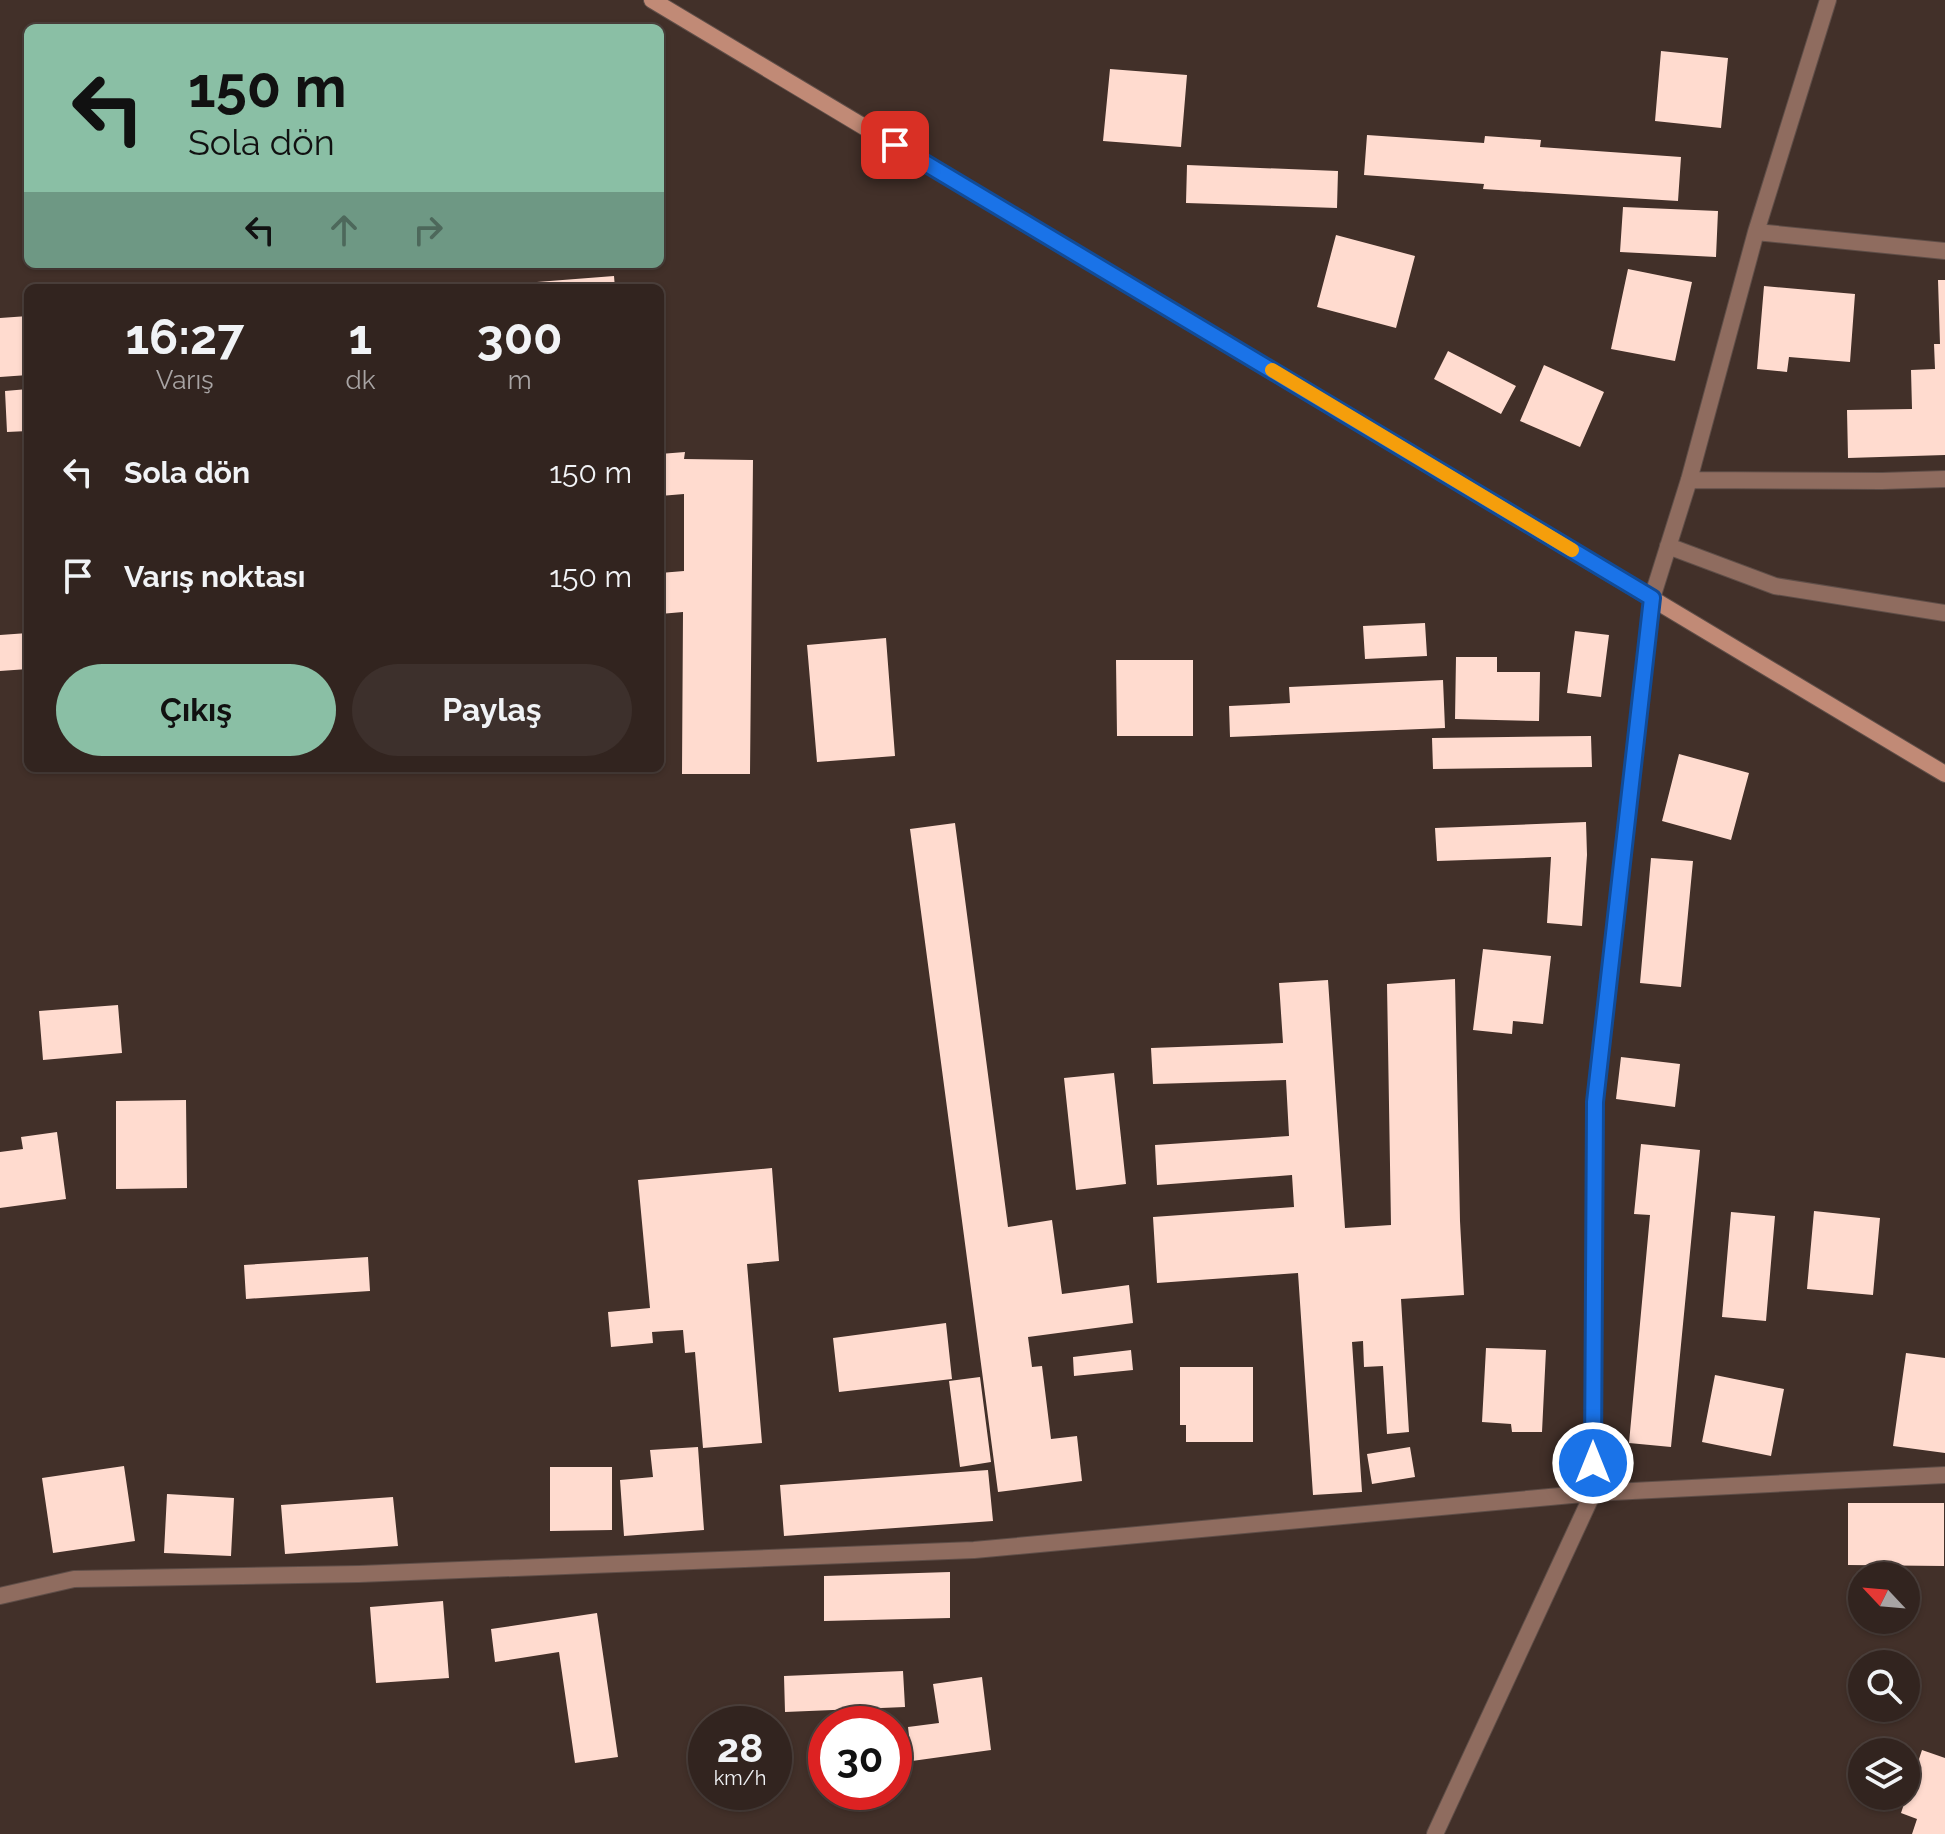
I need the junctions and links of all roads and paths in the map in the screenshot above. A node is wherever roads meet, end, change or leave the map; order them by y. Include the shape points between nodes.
1 (652, 0) edge
2 (1828, 0) edge
3 (1756, 232) junction
4 (1945, 251) edge
5 (1945, 479) edge
6 (1689, 480) junction
7 (1668, 546) junction
8 (1652, 598) junction
9 (1945, 613) edge
10 (1945, 774) edge
11 (1945, 1475) edge
12 (1593, 1493) junction
13 (0, 1596) edge
14 (1435, 1834) edge

1 - 8 street
2 - 3 street
3 - 4 street
3 - 6 street
5 - 6 street
6 - 7 street
7 - 8 street
7 - 9 street via 1775,586
8 - 10 street
8 - 12 street via 1595,1102
11 - 12 street
12 - 13 street via 974,1550 359,1574 74,1579
12 - 14 street

